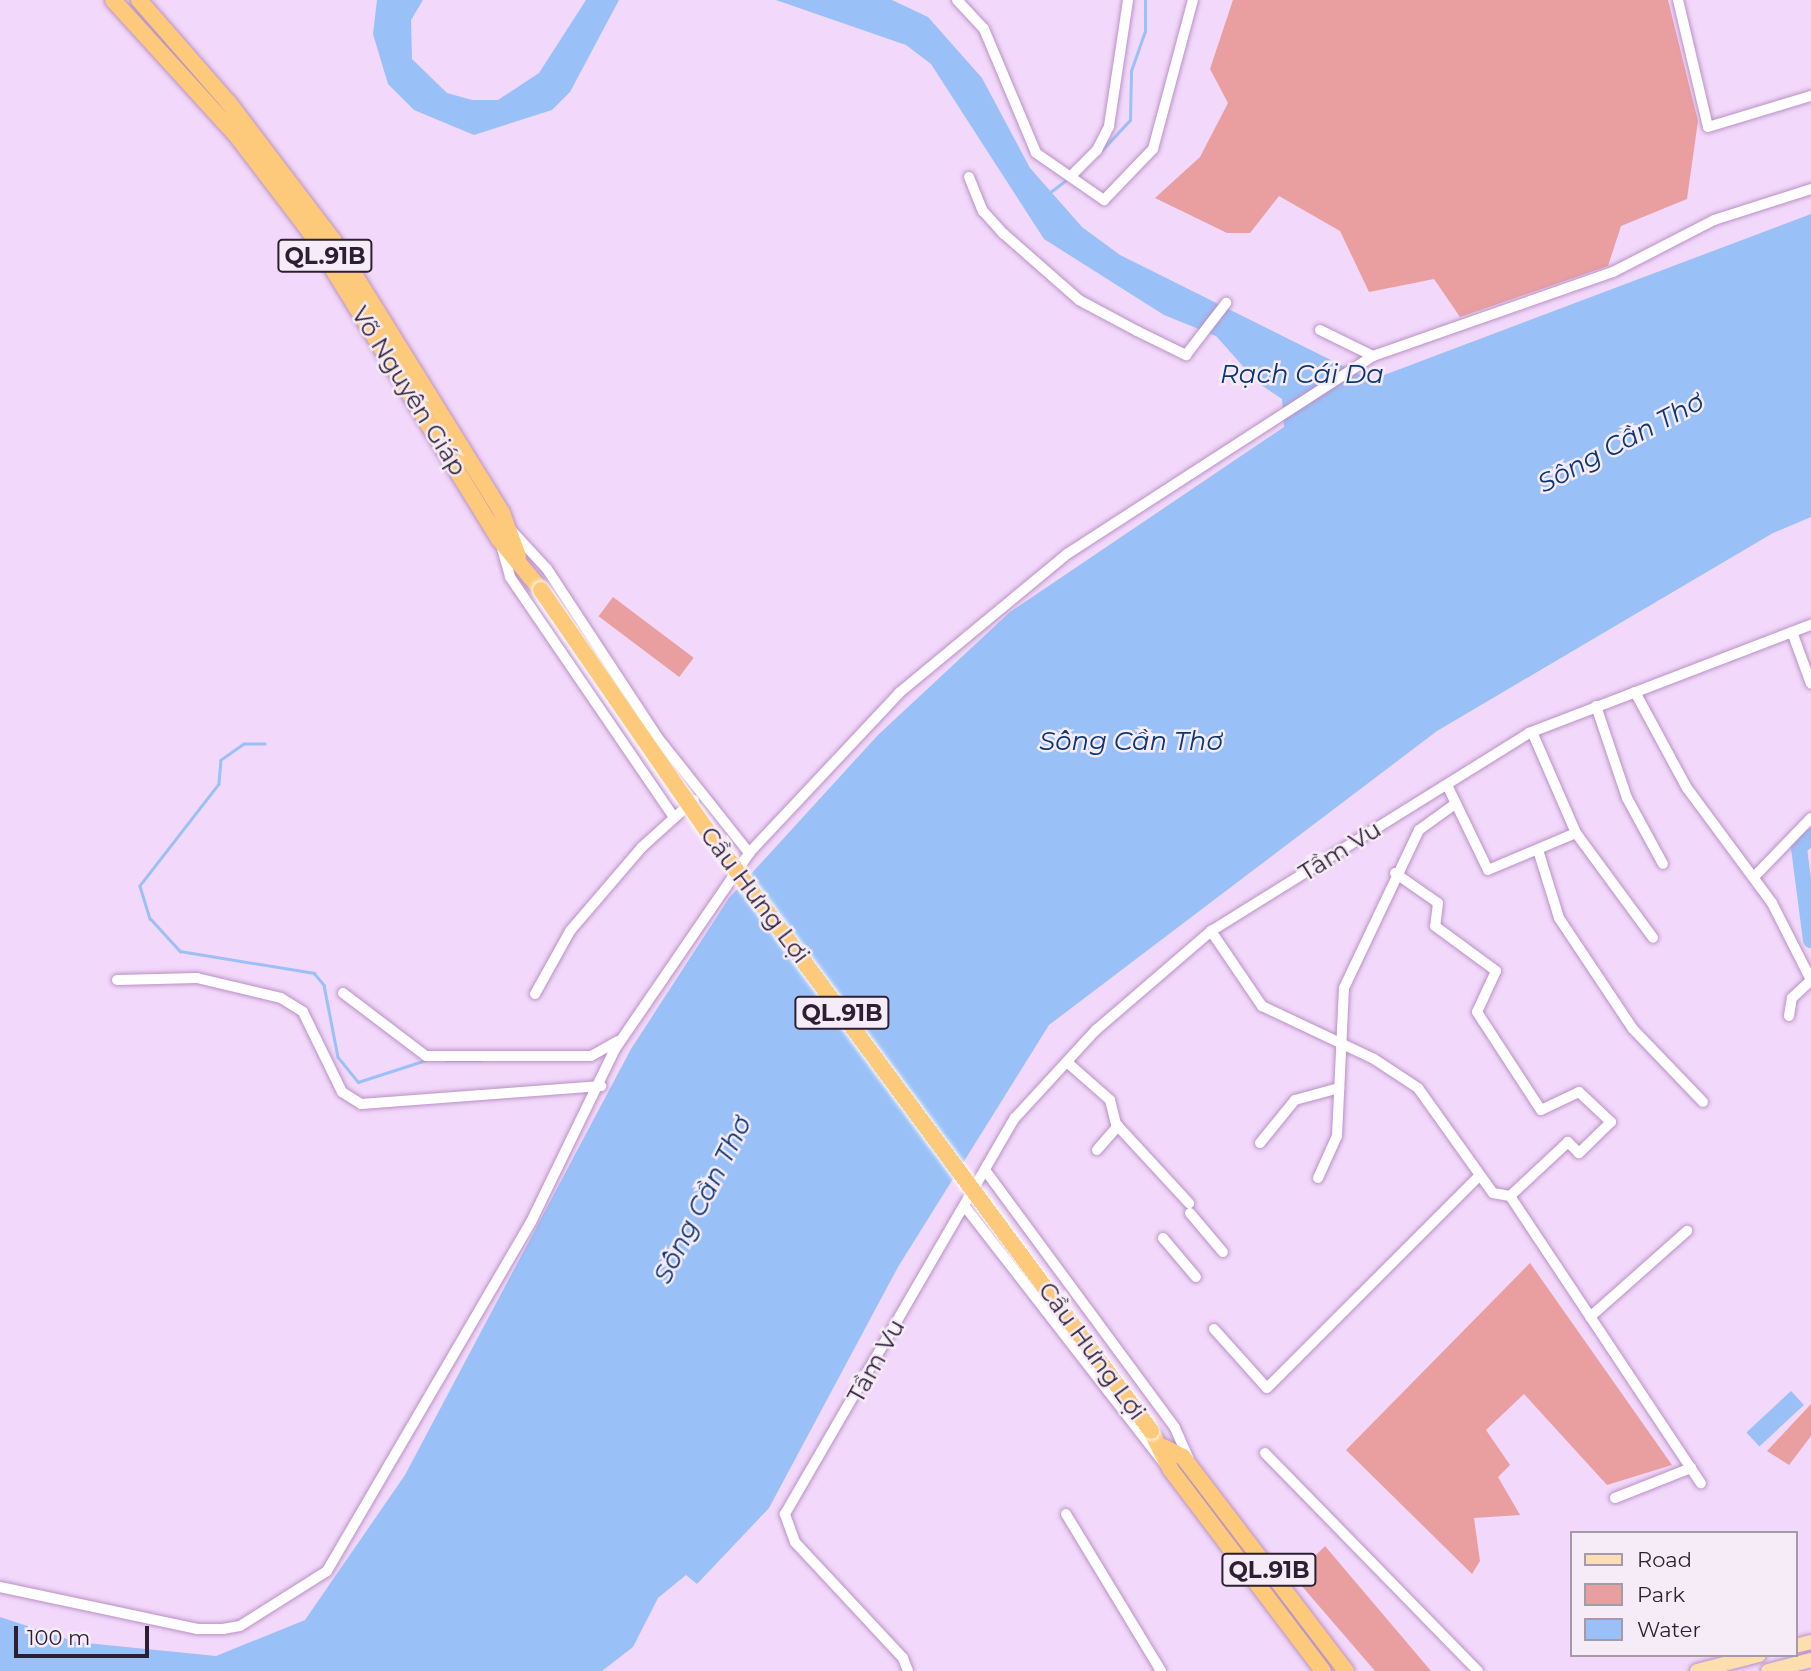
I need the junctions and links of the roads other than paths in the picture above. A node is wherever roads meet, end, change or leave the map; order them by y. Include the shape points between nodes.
1 (113, 0) edge
2 (139, 0) edge
3 (957, 0) edge
4 (1128, 0) edge
5 (1193, 0) edge
6 (1678, 0) edge
7 (1811, 96) edge
8 (1071, 176) junction
9 (969, 177) dead end
10 (1811, 189) edge
11 (1226, 303) dead end
12 (1320, 330) dead end
13 (1373, 356) junction
14 (427, 404) junction
15 (505, 535) junction
16 (541, 590) joint
17 (1811, 625) edge
18 (1792, 632) junction
19 (1811, 684) edge
20 (1634, 691) junction
21 (1596, 706) junction
22 (1532, 732) junction
23 (1447, 785) junction
24 (702, 794) junction
25 (1455, 804) junction
26 (674, 817) junction
27 (1811, 818) edge
28 (1576, 833) junction
29 (1538, 850) junction
30 (748, 853) junction
31 (1663, 864) dead end
32 (1395, 873) junction
33 (1754, 877) junction
34 (1211, 931) junction
35 (1653, 938) dead end
36 (117, 980) dead end
37 (1811, 980) edge
38 (343, 993) dead end
39 (535, 993) dead end
40 (1789, 1016) dead end
41 (623, 1038) junction
42 (1341, 1043) junction
43 (1068, 1062) junction
44 (603, 1081) junction
45 (1339, 1088) junction
46 (1703, 1102) dead end
47 (1118, 1126) junction
48 (1260, 1143) dead end
49 (1097, 1150) dead end
50 (985, 1170) junction
51 (1480, 1175) junction
52 (1318, 1178) dead end
53 (1510, 1196) junction
54 (966, 1208) junction
55 (1687, 1231) dead end
56 (1163, 1238) dead end
57 (1223, 1252) dead end
58 (1196, 1277) dead end
59 (1590, 1317) junction
60 (1214, 1329) dead end
61 (1163, 1447) junction
62 (1265, 1453) dead end
63 (1691, 1468) junction
64 (1193, 1469) junction
65 (1171, 1470) junction
66 (1701, 1483) dead end
67 (1615, 1498) dead end
68 (1066, 1514) dead end
69 (0, 1587) edge
70 (1751, 1657) edge
71 (1811, 1660) edge
72 (903, 1669) edge
73 (1161, 1671) edge
74 (1323, 1671) edge
75 (1346, 1671) edge
76 (1478, 1671) edge
77 (1697, 1671) edge
78 (1768, 1671) edge

1 - 14 highway, Võ Nguyên Giáp / QL.91B via 273,181
2 - 14 highway, Võ Nguyên Giáp / QL.91B via 285,174
3 - 8 street via 978,17 1035,153
4 - 8 street via 1109,126 1097,150
5 - 8 street via 1153,149 1104,200
6 - 7 street via 1708,127
9 - 11 street via 990,220 1079,300 1186,355
10 - 13 street via 1714,220 1595,279
12 - 13 street
13 - 30 street via 1056,562 899,693
14 - 15 highway, Võ Nguyên Giáp / QL.91B
15 - 16 highway, Võ Nguyên Giáp / QL.91B
15 - 24 street via 547,569
15 - 26 street via 510,577
16 - 61 highway, Cầu Hưng Lợi / QL.91B, bridge via 708,832
17 - 18 street, Tầm Vu
18 - 19 street
18 - 20 street, Tầm Vu
20 - 21 street, Tầm Vu
20 - 33 street via 1687,788
21 - 22 street, Tầm Vu
21 - 31 street via 1627,798
22 - 23 street, Tầm Vu
22 - 28 street
23 - 25 street
23 - 34 street, Tầm Vu
24 - 26 street
24 - 30 street
25 - 29 street via 1484,868
25 - 32 street via 1419,830
26 - 39 street via 570,931
27 - 33 street
28 - 29 street
28 - 35 street
29 - 46 street via 1559,918 1633,1029
30 - 41 street
32 - 42 street via 1344,988
32 - 53 street via 1438,903 1436,926 1496,971 1477,1012 1541,1110 1579,1092 1611,1122 1579,1153 1568,1142
33 - 37 street
34 - 42 street via 1262,1006
34 - 43 street, Tầm Vu via 1097,1030
36 - 44 street via 197,978 281,998 303,1012 342,1092 361,1104
37 - 40 street via 1793,998
38 - 41 street via 426,1056 590,1056
41 - 44 street
42 - 45 street
42 - 51 street via 1418,1088
43 - 47 street via 1110,1100
43 - 50 street, Tầm Vu via 1015,1118
44 - 69 street via 430,1403 354,1532 310,1585 240,1626 198,1629
45 - 48 street via 1295,1100
45 - 52 street via 1337,1136
47 - 49 street
47 - 57 street
50 - 54 street, Tầm Vu
50 - 64 street via 1175,1428
51 - 53 street via 1493,1193
51 - 60 street via 1267,1388
53 - 59 street
54 - 65 street via 1148,1450
54 - 72 street, Tầm Vu via 785,1514 795,1542
55 - 59 street
56 - 58 street
59 - 63 street
61 - 64 highway, QL.91B
61 - 65 highway, QL.91B
62 - 76 street
63 - 66 street
63 - 67 street
64 - 75 highway, QL.91B
65 - 74 highway, QL.91B
68 - 73 street
70 - 77 main road
71 - 78 main road

